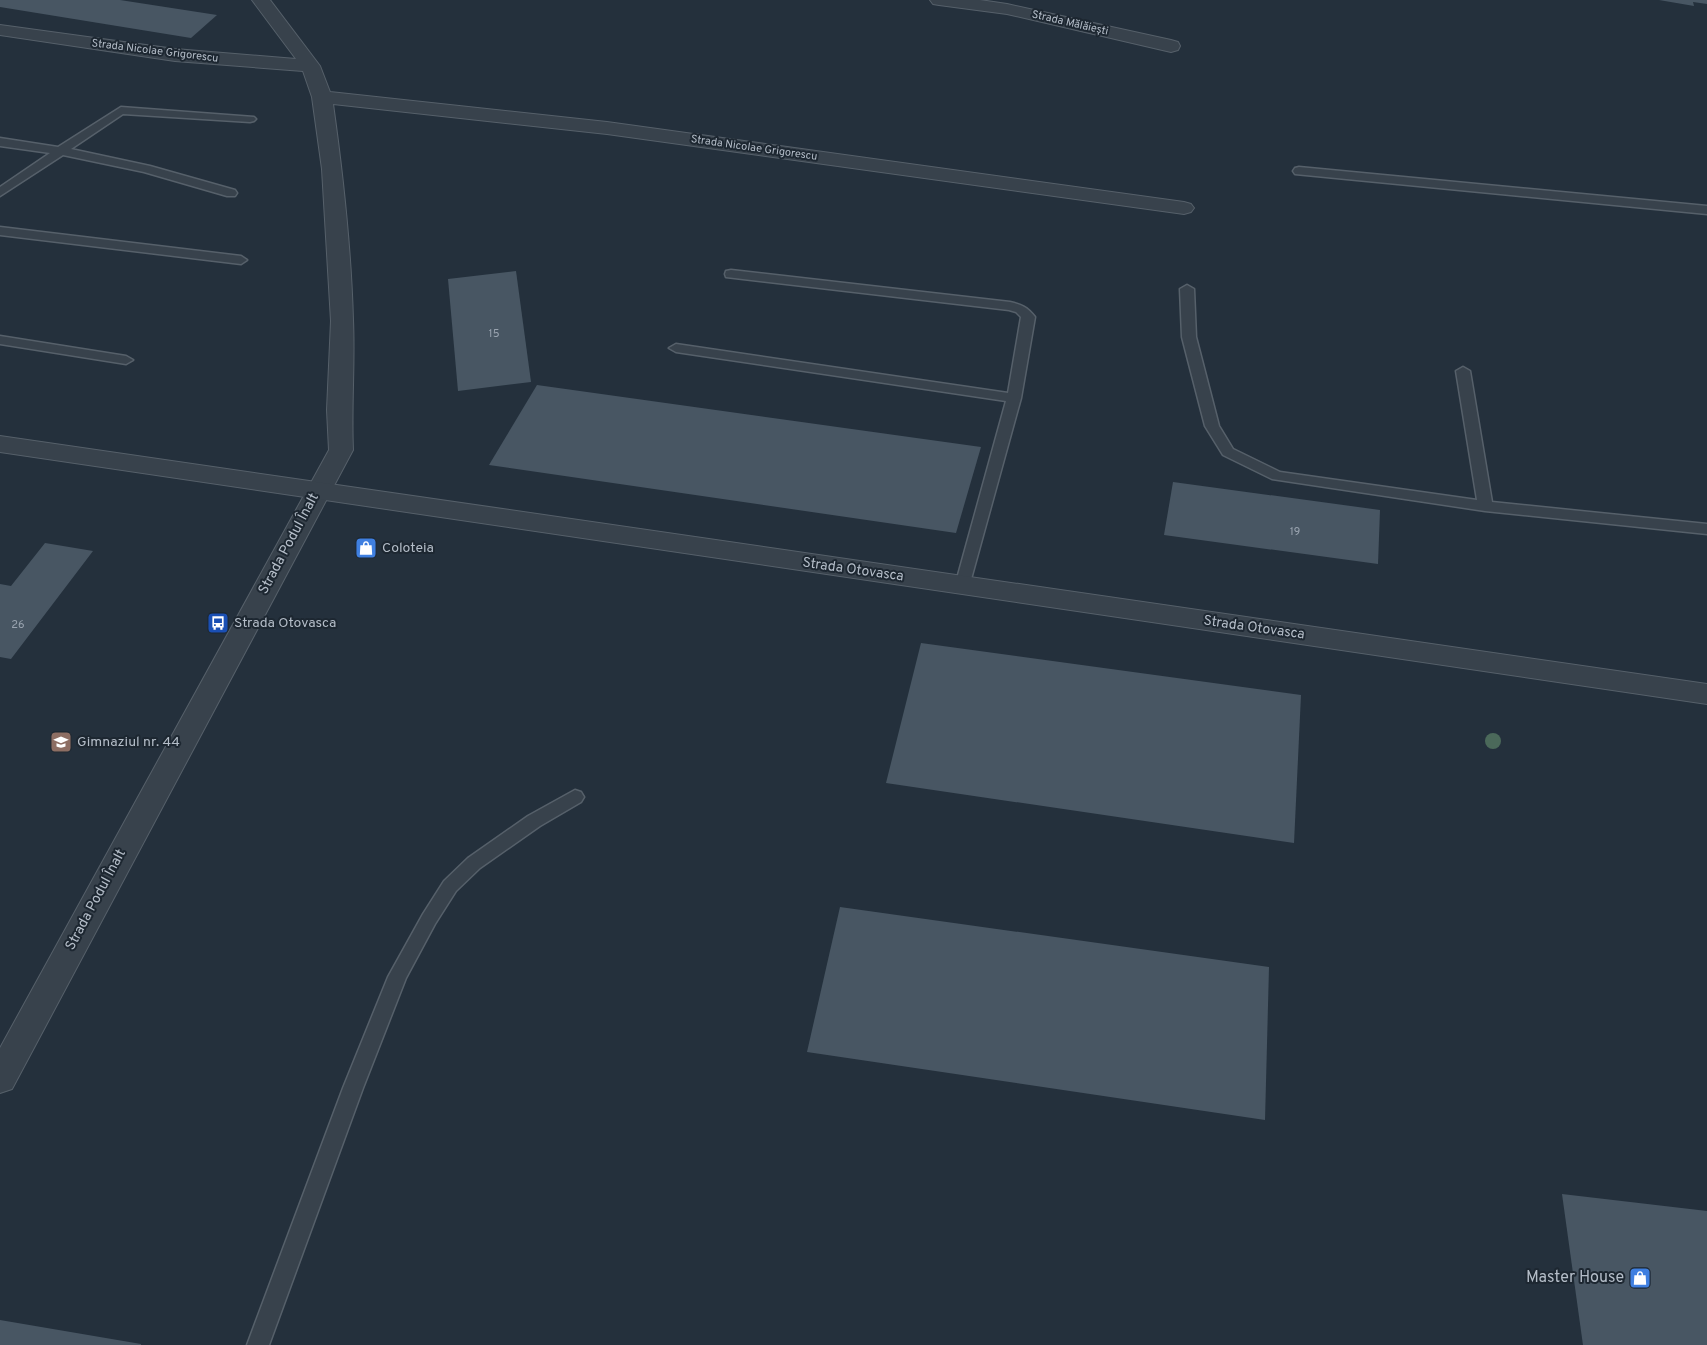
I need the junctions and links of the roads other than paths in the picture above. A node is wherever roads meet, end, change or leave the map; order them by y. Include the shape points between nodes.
1 (260, 0) edge
2 (938, 0) edge
3 (0, 30) edge
4 (1171, 46) dead end
5 (311, 66) junction
6 (322, 98) junction
7 (250, 119) dead end
8 (0, 142) edge
9 (63, 150) junction
10 (1299, 171) dead end
11 (0, 192) edge
12 (231, 193) dead end
13 (1184, 208) dead end
14 (1707, 210) edge
15 (0, 231) edge
16 (241, 260) dead end
17 (731, 274) dead end
18 (1187, 289) dead end
19 (0, 340) edge
20 (676, 348) dead end
21 (126, 360) dead end
22 (1463, 371) dead end
23 (1014, 398) junction
24 (0, 444) edge
25 (318, 492) junction
26 (1485, 506) junction
27 (1707, 529) edge
28 (963, 586) junction
29 (1707, 694) edge
30 (575, 797) dead end
31 (0, 1079) edge
32 (258, 1345) edge

1 - 5 street, Strada Podul Înalt
2 - 4 street, Strada Mălăiești via 1007,9
3 - 5 street, Strada Nicolae Grigorescu via 175,55
5 - 6 street, Strada Podul Înalt
6 - 13 street, Strada Nicolae Grigorescu via 607,128
6 - 25 street, Strada Podul Înalt via 332,169 342,321 341,450
7 - 9 lane via 121,110
8 - 9 lane
9 - 11 lane
9 - 12 lane
10 - 14 lane
15 - 16 lane
17 - 23 lane via 1021,309 1028,316
18 - 26 lane via 1191,346 1212,426 1228,452 1277,476
19 - 21 lane
20 - 23 lane
22 - 26 lane
23 - 28 lane
24 - 25 street, Strada Otovasca
25 - 28 street, Strada Otovasca
25 - 31 street, Strada Podul Înalt
26 - 27 lane
28 - 29 street, Strada Otovasca
30 - 32 lane via 474,863 450,886 429,919 397,977

